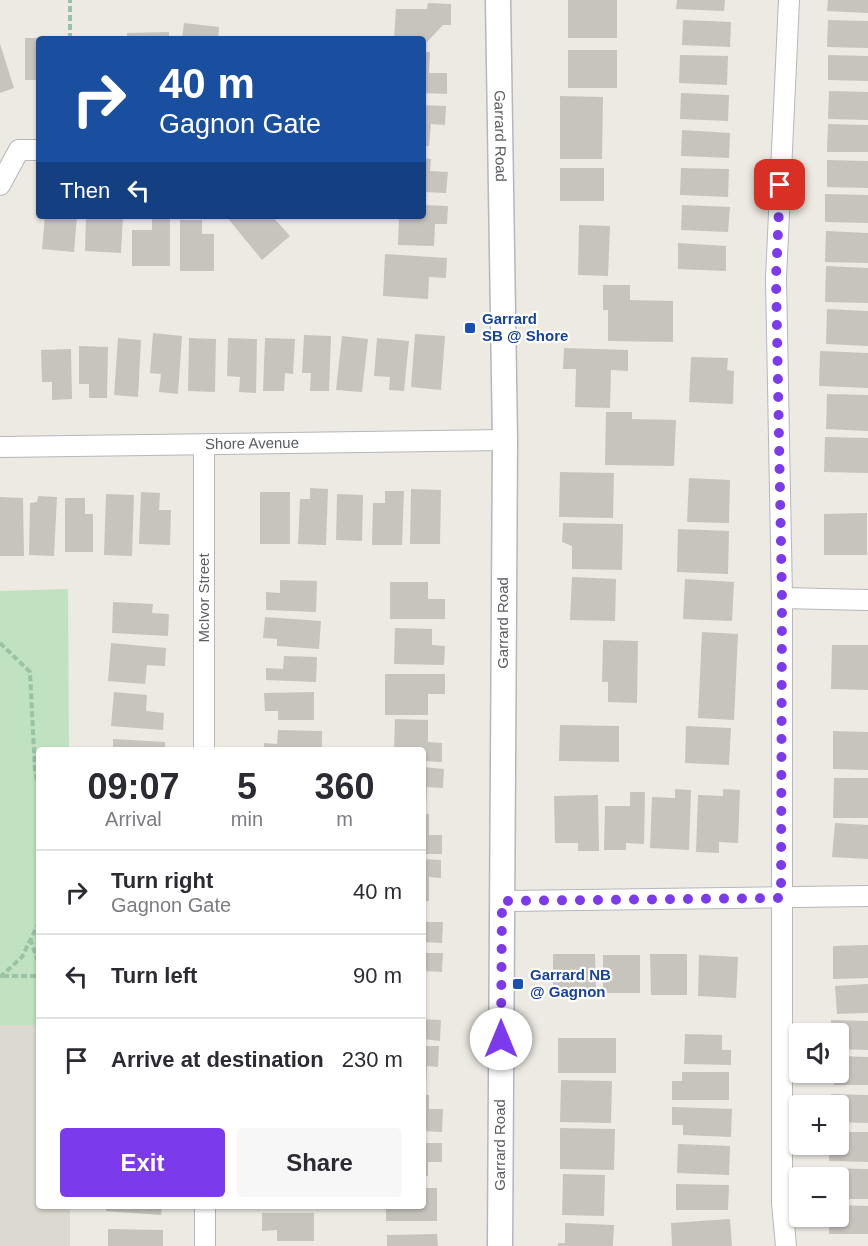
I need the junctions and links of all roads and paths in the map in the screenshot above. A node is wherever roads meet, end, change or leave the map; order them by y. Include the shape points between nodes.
1 (70, 0) edge
2 (498, 0) edge
3 (789, 0) edge
4 (70, 36) edge
5 (36, 150) edge
6 (0, 185) edge
7 (505, 440) junction
8 (204, 446) junction
9 (0, 447) edge
10 (782, 598) junction
11 (868, 600) edge
12 (0, 643) edge
13 (204, 747) edge
14 (36, 775) edge
15 (868, 896) edge
16 (781, 898) junction
17 (502, 901) junction
18 (36, 927) edge
19 (30, 938) junction
20 (36, 955) edge
21 (1, 976) edge
22 (36, 976) edge
23 (205, 1209) edge
24 (205, 1246) edge
25 (500, 1246) edge
26 (786, 1246) edge

1 - 4 path
2 - 7 street, Garrard Road
3 - 10 street via 776,278
5 - 6 street via 19,150
7 - 8 street, Shore Avenue
7 - 17 street, Garrard Road
8 - 9 street, Shore Avenue
8 - 13 street, McIvor Street
10 - 11 street
10 - 16 street
12 - 14 path via 30,672
15 - 16 street
16 - 17 street
16 - 26 street via 782,1203
17 - 25 street, Garrard Road
18 - 19 path
19 - 20 path
19 - 21 path via 22,957
21 - 22 path
23 - 24 street

